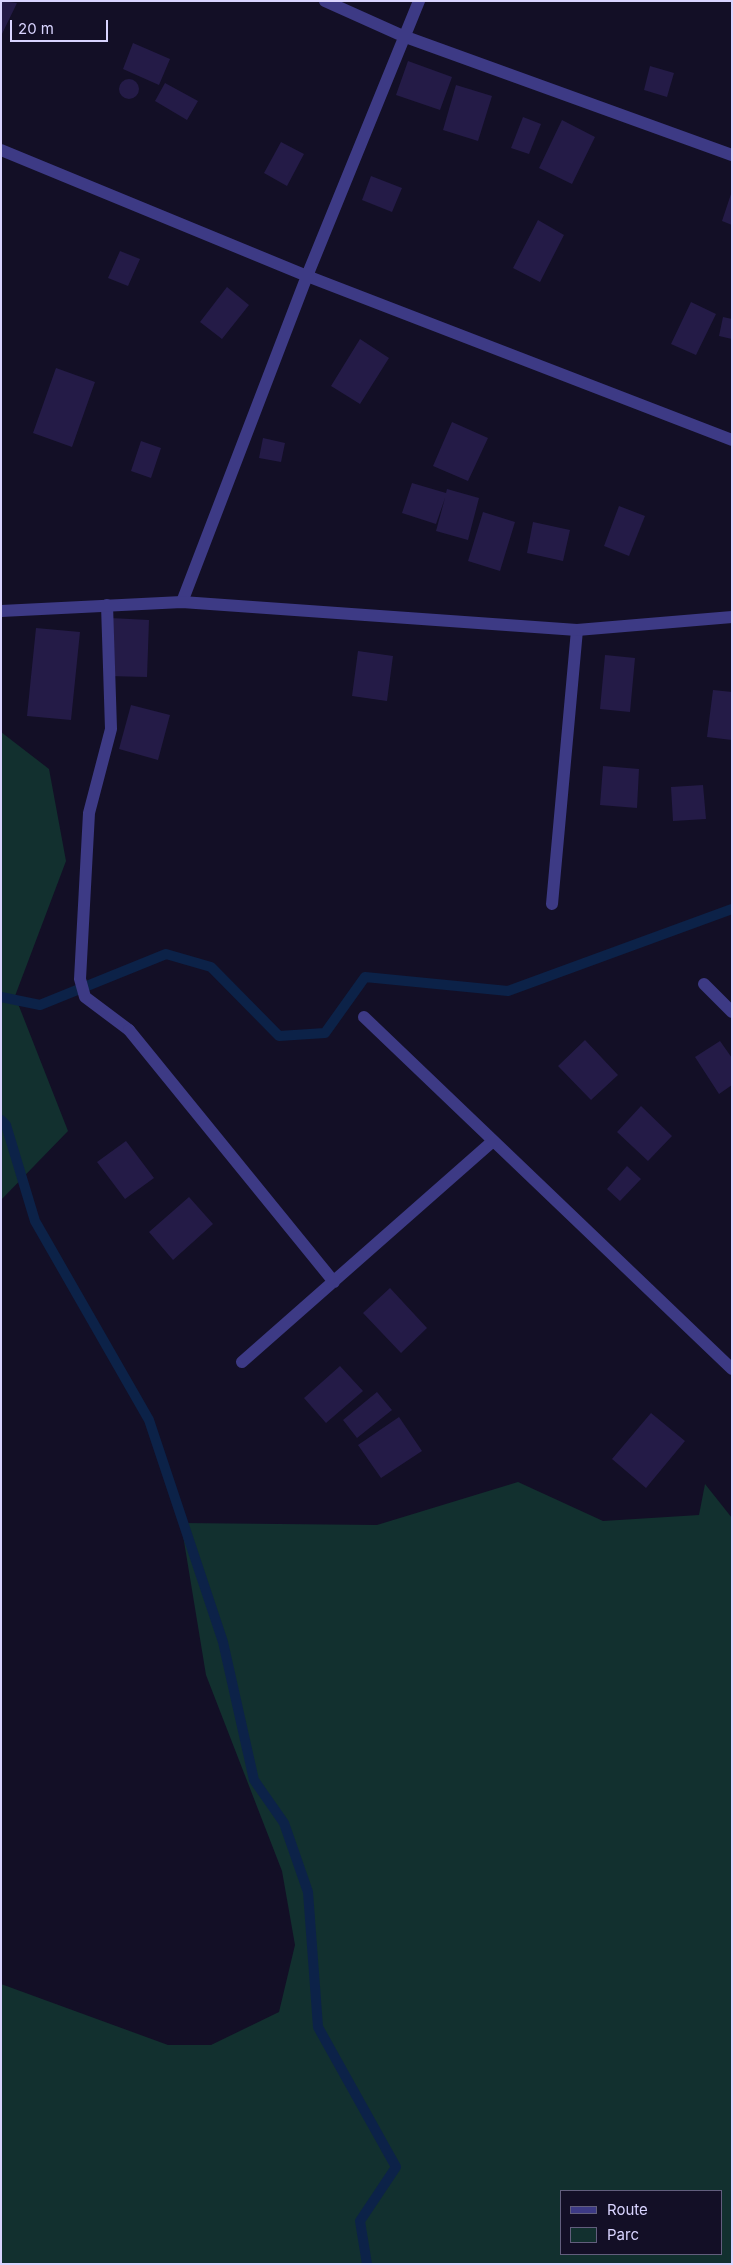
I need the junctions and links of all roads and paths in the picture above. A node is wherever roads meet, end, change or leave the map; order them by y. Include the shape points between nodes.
1 (325, 1) edge
2 (418, 1) edge
3 (403, 36) junction
4 (1, 150) edge
5 (732, 155) edge
6 (307, 276) junction
7 (732, 440) edge
8 (182, 602) junction
9 (107, 605) junction
10 (1, 611) edge
11 (732, 617) edge
12 (576, 630) junction
13 (552, 904) dead end
14 (704, 984) dead end
15 (732, 1012) edge
16 (364, 1017) dead end
17 (493, 1141) junction
18 (334, 1282) junction
19 (242, 1362) dead end
20 (732, 1369) edge

1 - 3 street
2 - 3 street
3 - 5 street
3 - 6 street
4 - 6 street
6 - 7 street
6 - 8 street
8 - 9 street
8 - 12 street
9 - 10 street
9 - 18 street via 111,729 89,813 80,979 85,997 129,1030
11 - 12 street
12 - 13 street
14 - 15 street
16 - 17 street
17 - 18 street
17 - 20 street
18 - 19 street

